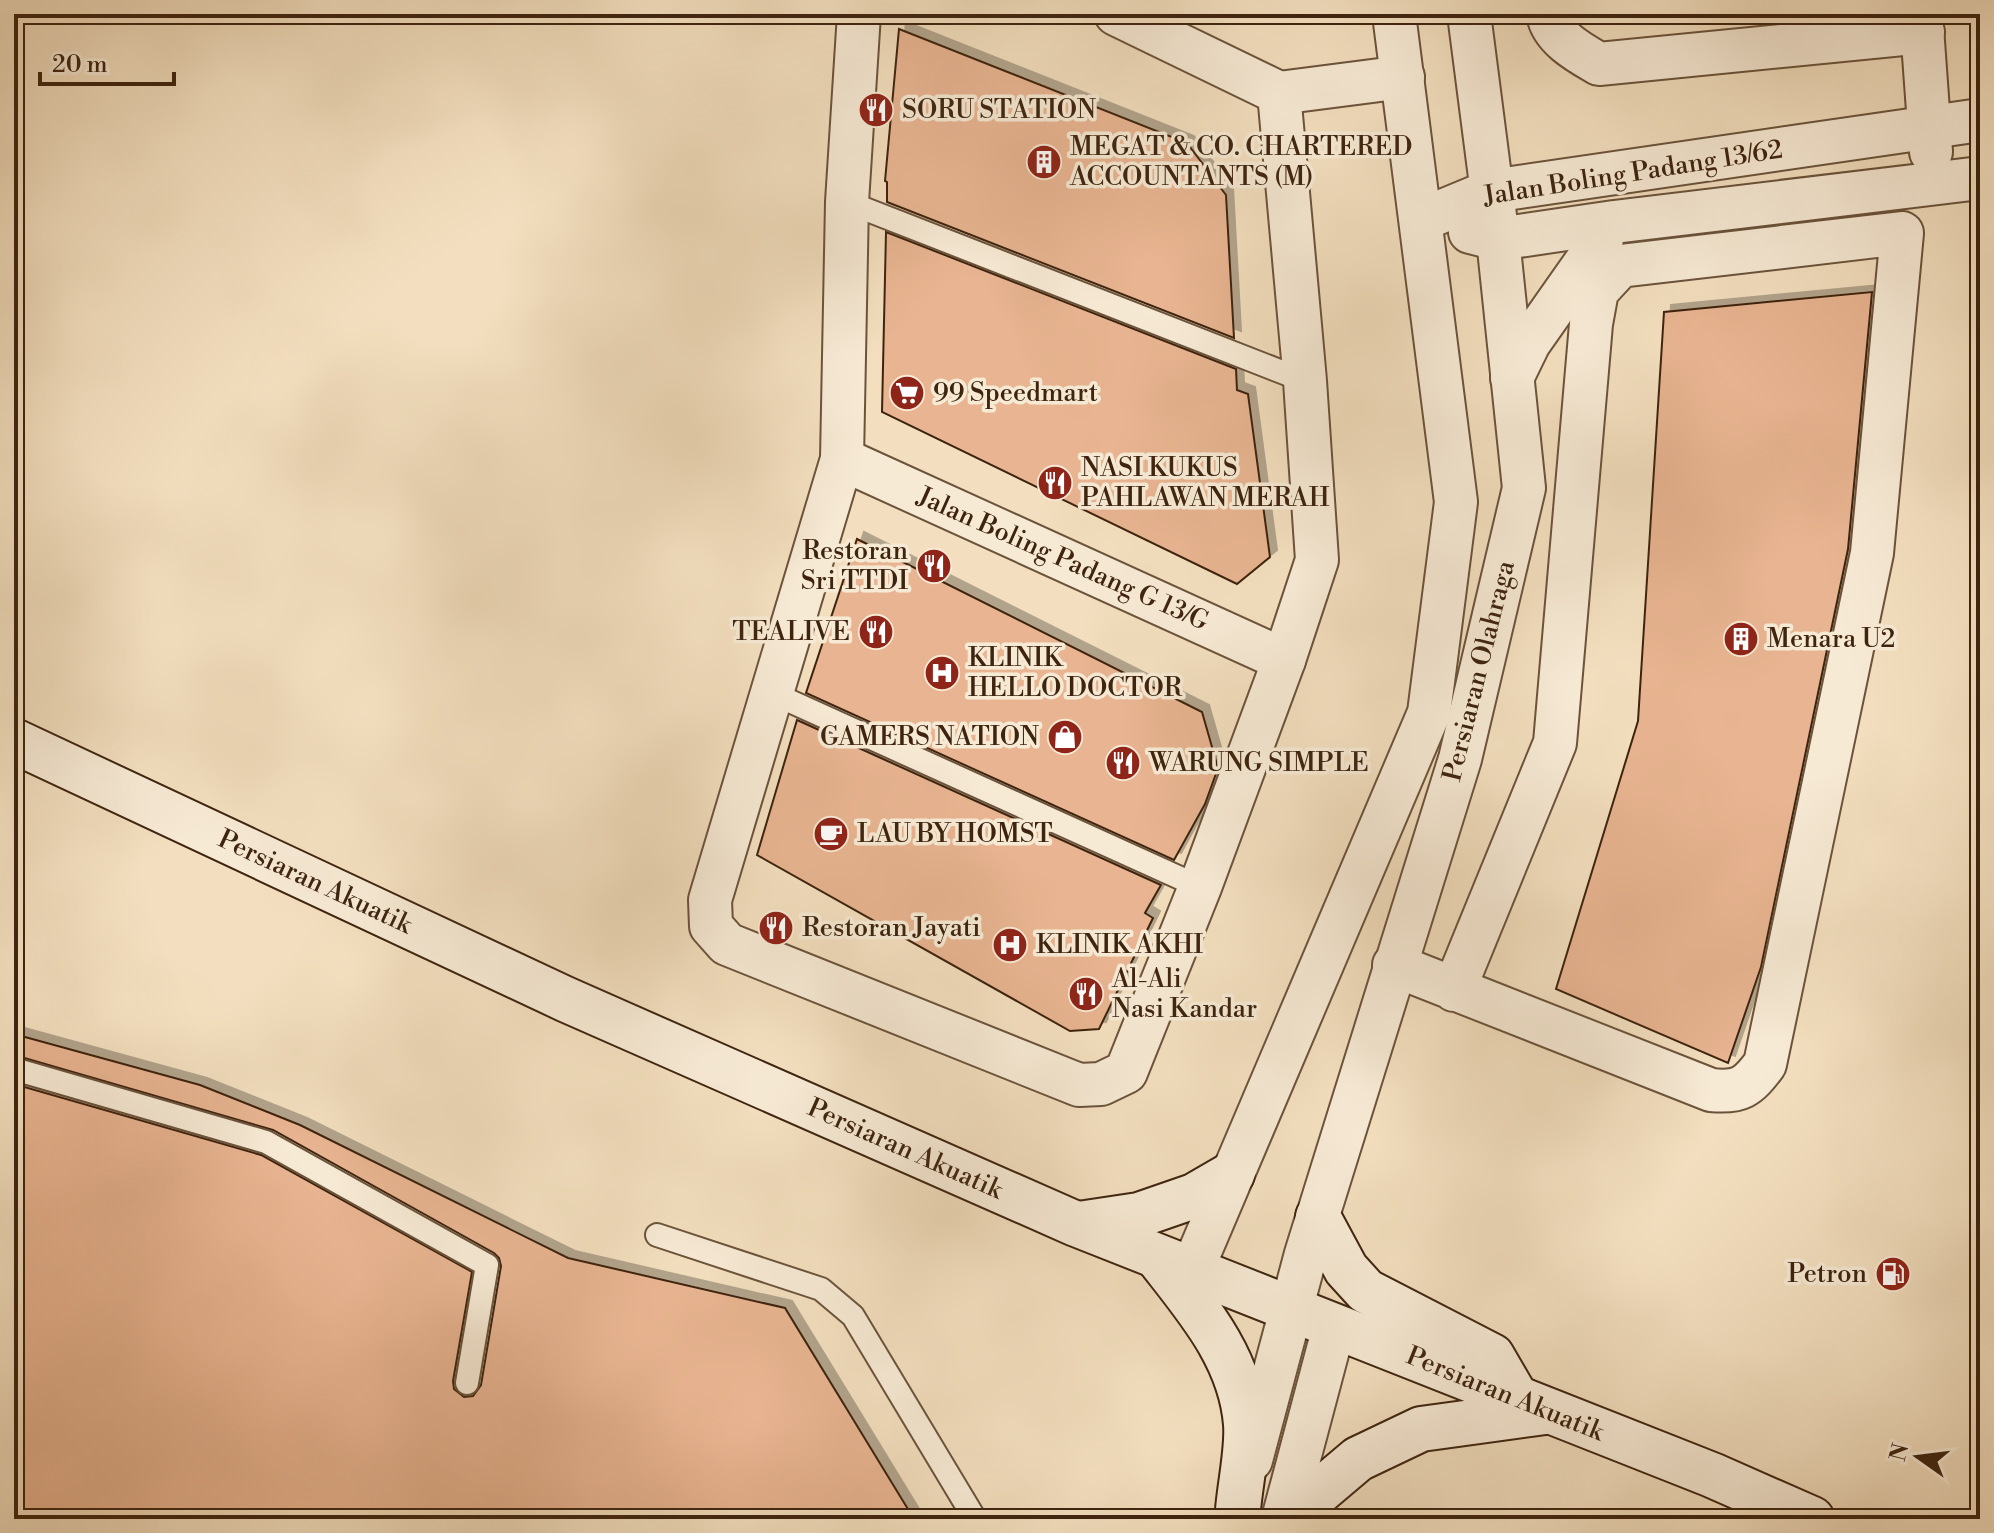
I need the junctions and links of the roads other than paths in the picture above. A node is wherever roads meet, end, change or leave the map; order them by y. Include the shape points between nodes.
1 (859, 14) edge
2 (1116, 14) edge
3 (1394, 14) edge
4 (1469, 14) edge
5 (1548, 14) edge
6 (1922, 23) edge
7 (1403, 77) junction
8 (1279, 93) junction
9 (1980, 120) edge
10 (1929, 126) junction
11 (1980, 178) edge
12 (1933, 184) junction
13 (1491, 191) junction
14 (847, 202) junction
15 (1421, 220) junction
16 (1614, 222) junction
17 (1498, 239) junction
18 (1512, 378) junction
19 (1305, 381) junction
20 (842, 459) junction
21 (1284, 660) junction
22 (772, 693) junction
23 (14, 741) edge
24 (1200, 887) junction
25 (1394, 965) junction
26 (1454, 990) junction
27 (14, 1069) edge
28 (1232, 1174) junction
29 (1318, 1217) junction
30 (1076, 1224) junction
31 (657, 1235) dead end
32 (1174, 1264) junction
33 (1290, 1309) junction
34 (1334, 1327) junction
35 (467, 1383) dead end
36 (1532, 1405) junction
37 (1237, 1515) edge
38 (975, 1519) edge
39 (1285, 1519) edge
40 (1812, 1519) edge

1 - 14 street
2 - 8 street
3 - 7 street, Persiaran Olahraga
4 - 13 street, Persiaran Olahraga
5 - 6 street via 1570,48 1599,64
6 - 10 street
7 - 8 street
7 - 15 street, Persiaran Olahraga
8 - 19 street
9 - 10 street, Jalan Boling Padang 13/62
10 - 12 street
10 - 13 street, Jalan Boling Padang 13/62
11 - 12 street, Jalan Boling Padang 13/62
12 - 16 street, Jalan Boling Padang 13/62
13 - 15 street, Jalan Boling Padang 13/62
13 - 17 street, Persiaran Olahraga
14 - 19 lane
14 - 20 street
15 - 17 street, Jalan Boling Padang 13/62
15 - 28 street, Persiaran Olahraga via 1456,502 1429,713
16 - 17 street, Jalan Boling Padang 13/62
16 - 18 street via 1529,343
17 - 18 street, Persiaran Olahraga
18 - 25 street, Persiaran Olahraga via 1524,488 1460,759
19 - 21 street via 1317,560
20 - 21 street, Jalan Boling Padang G 13/G
20 - 22 street
21 - 24 street
22 - 24 lane
22 - 24 street via 710,900 711,926 727,944 1079,1085 1101,1084 1126,1072
23 - 30 street, Persiaran Akuatik via 565,999
25 - 26 street
25 - 29 street, Persiaran Olahraga
26 - 26 street via 1711,1090 1729,1092 1750,1085 1765,1064 1872,553 1902,233 1620,266 1597,291 1555,743
27 - 35 lane via 266,1142 487,1265
28 - 30 street via 1194,1196 1139,1215
28 - 32 street, Persiaran Olahraga
29 - 33 street, Persiaran Olahraga
29 - 36 street via 1346,1269 1366,1291 1492,1356
30 - 32 street, Persiaran Akuatik
31 - 38 lane via 821,1289 853,1316
32 - 33 street, Persiaran Akuatik
32 - 37 street via 1234,1372 1246,1425
33 - 34 street, Persiaran Akuatik
33 - 37 street, Persiaran Olahraga
34 - 36 street, Persiaran Akuatik
34 - 39 street
36 - 39 street via 1421,1429 1358,1459
36 - 40 street, Persiaran Akuatik

